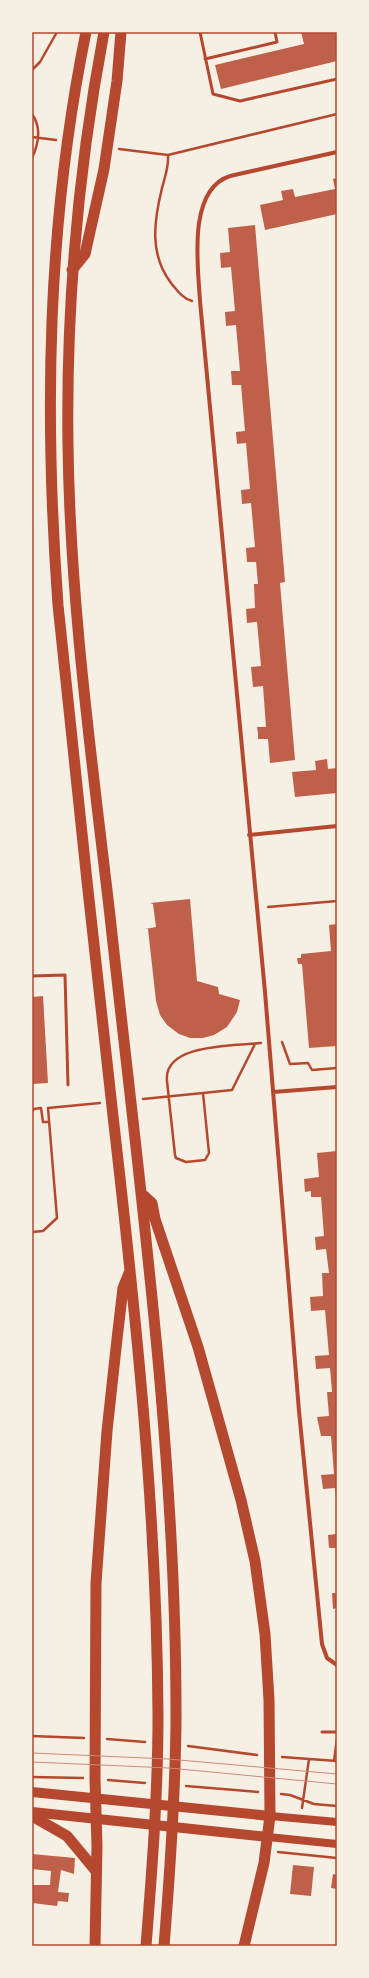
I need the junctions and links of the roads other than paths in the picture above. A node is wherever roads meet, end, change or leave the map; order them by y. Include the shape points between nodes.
1 (86, 32) edge
2 (104, 32) edge
3 (121, 32) edge
4 (200, 32) edge
5 (275, 32) edge
6 (205, 59) junction
7 (337, 78) edge
8 (337, 152) edge
9 (72, 270) junction
10 (337, 826) edge
11 (250, 835) junction
12 (32, 976) edge
13 (68, 1085) dead end
14 (337, 1087) edge
15 (273, 1092) junction
16 (141, 1193) junction
17 (130, 1270) junction
18 (337, 1665) edge
19 (322, 1732) dead end
20 (337, 1732) edge
21 (32, 1792) edge
22 (96, 1799) junction
23 (32, 1812) edge
24 (32, 1816) edge
25 (270, 1816) junction
26 (96, 1818) junction
27 (337, 1822) edge
28 (268, 1838) junction
29 (337, 1844) edge
30 (96, 1871) junction
31 (95, 1946) edge
32 (146, 1946) edge
33 (164, 1946) edge
34 (244, 1946) edge

1 - 17 highway via 63,175 55,258 50,378 52,506 58,613
2 - 9 highway via 82,168
3 - 9 highway via 117,81 104,169 85,254
4 - 6 lane
5 - 6 lane via 278,42
6 - 7 lane via 213,94 240,101
8 - 11 street via 222,179 214,186 205,203 199,225 197,248 200,301
9 - 16 highway via 68,332 68,414 72,550 86,705
10 - 11 street
11 - 15 street
12 - 13 lane via 65,975
14 - 15 street
15 - 18 street via 299,1411 322,1644 327,1658
16 - 25 highway via 152,1203 155,1219 198,1347 248,1531 260,1593 267,1658
16 - 33 highway via 158,1356 173,1575 176,1720 171,1869
17 - 22 highway via 123,1288 107,1431 96,1583
17 - 32 highway via 149,1472 156,1607 158,1719 153,1868
19 - 20 lane
21 - 22 main road
22 - 25 main road
22 - 26 highway
23 - 26 main road
24 - 30 highway via 67,1836
25 - 27 main road
25 - 28 highway
26 - 28 main road
26 - 30 highway
28 - 29 main road
28 - 34 highway
30 - 31 highway

